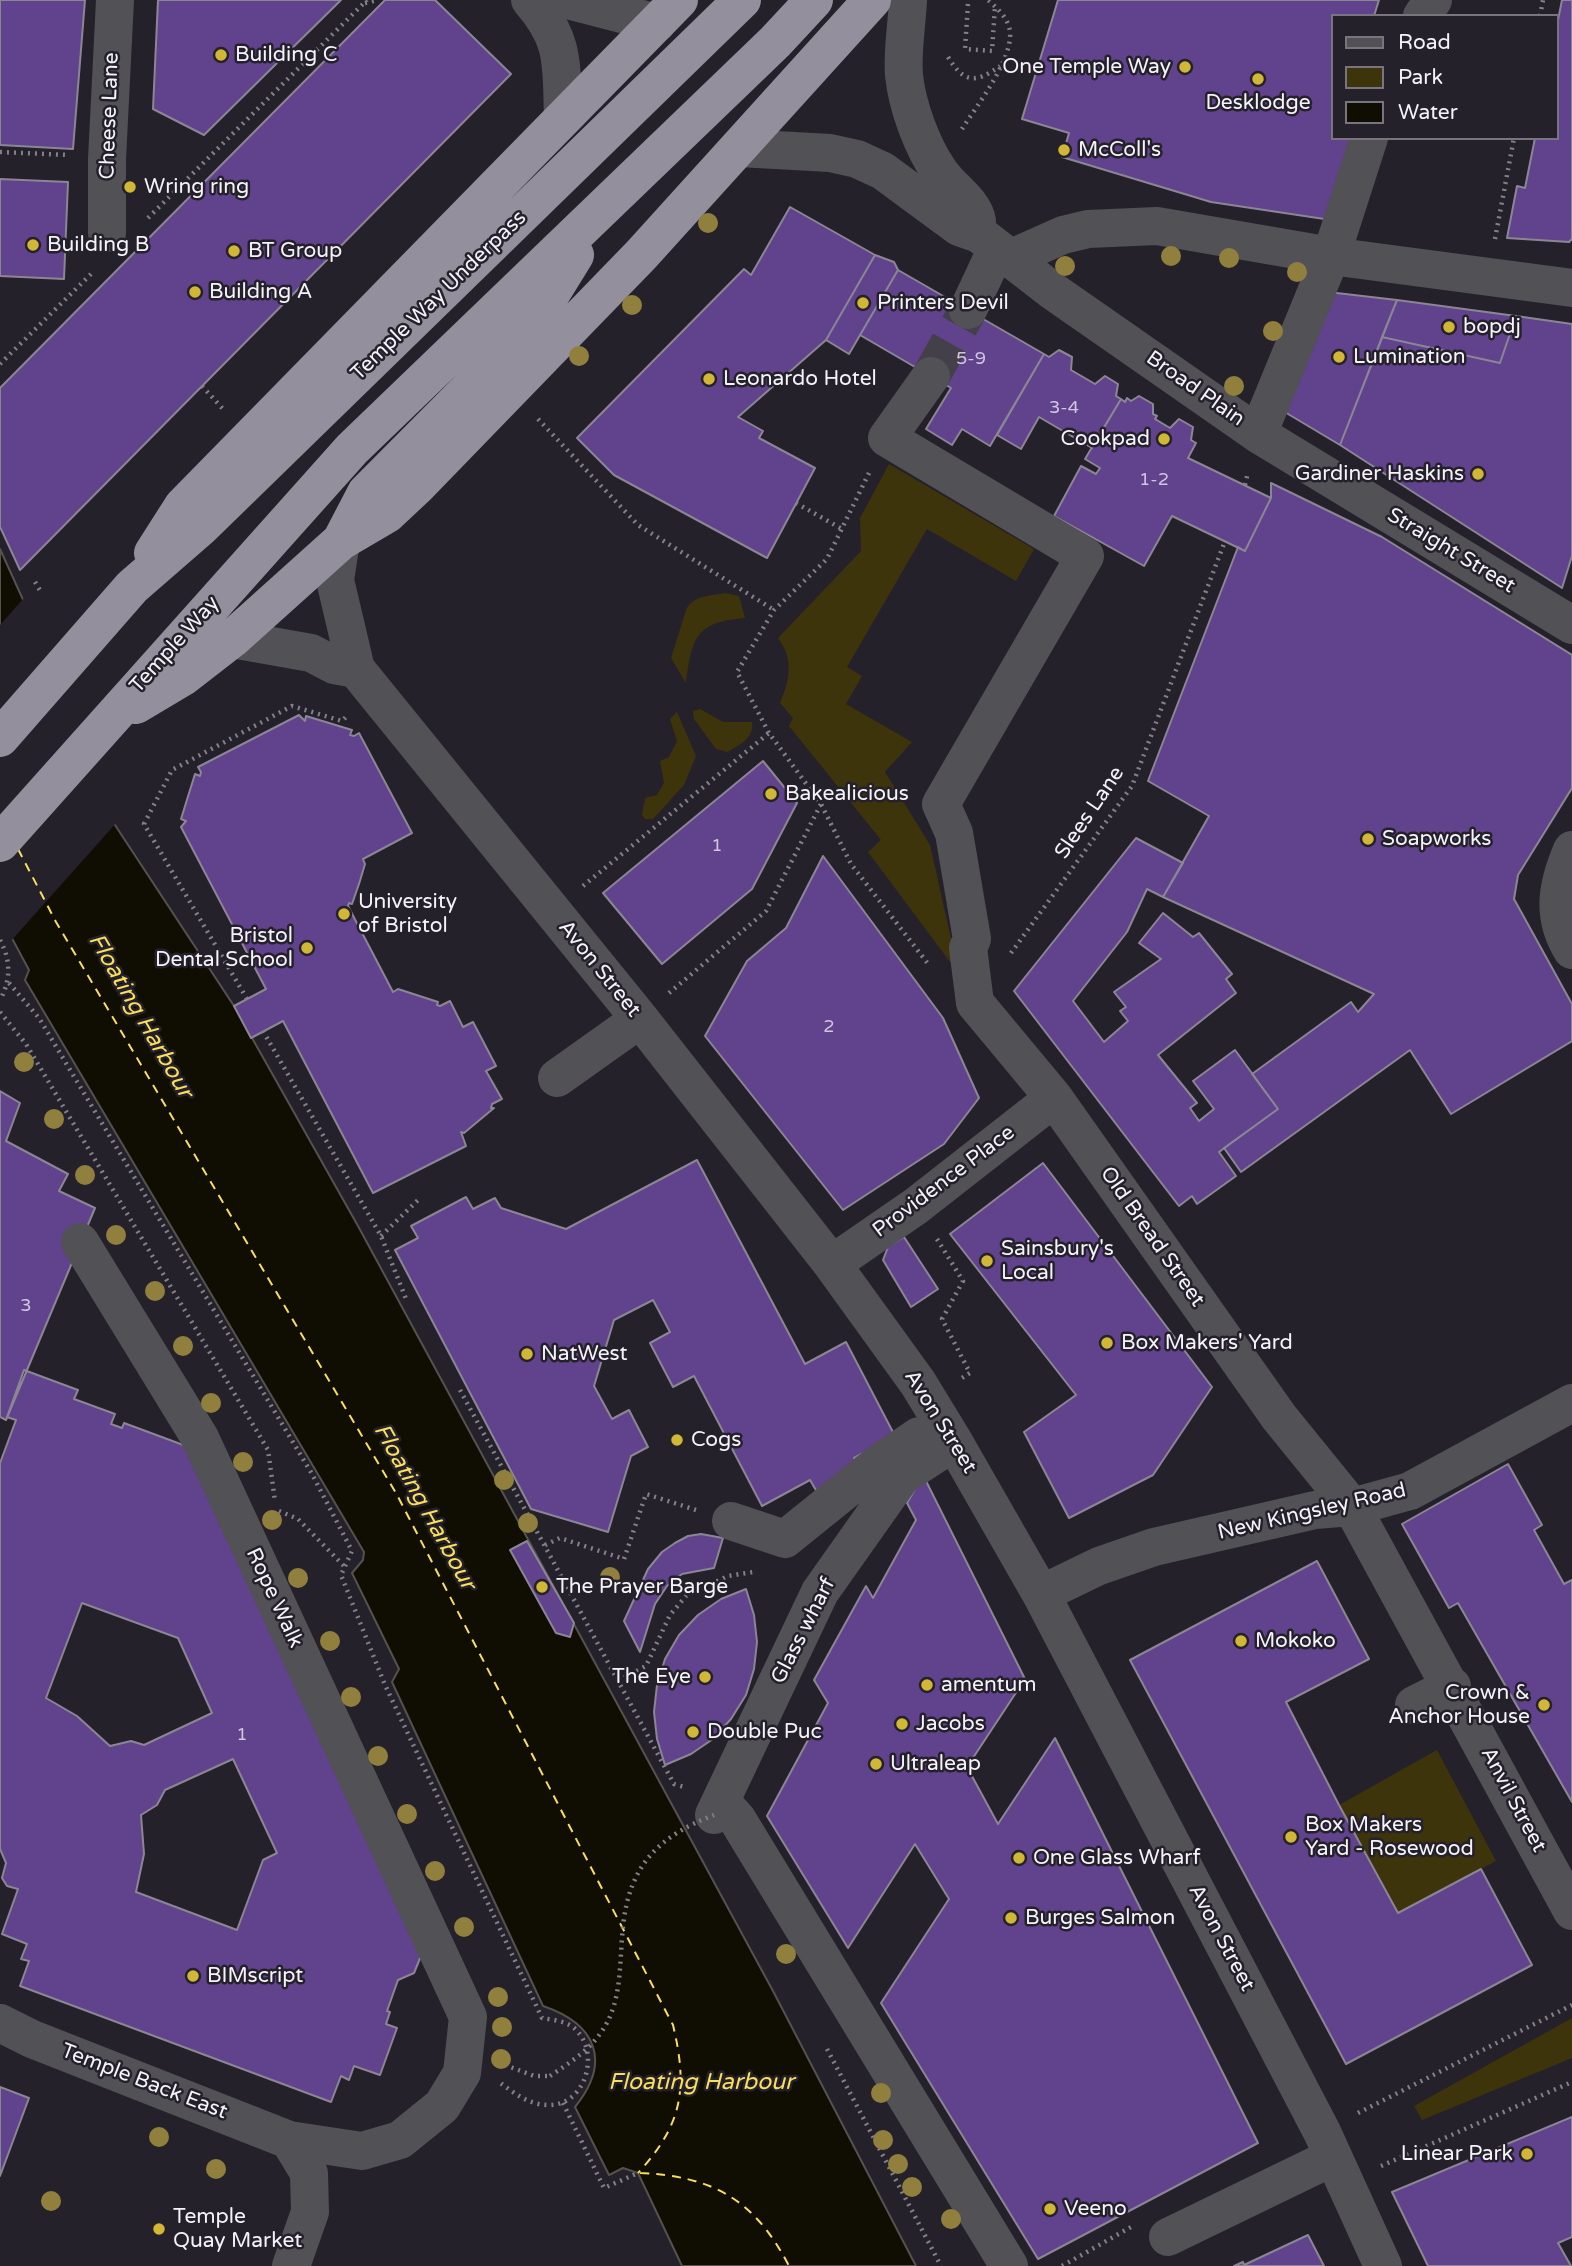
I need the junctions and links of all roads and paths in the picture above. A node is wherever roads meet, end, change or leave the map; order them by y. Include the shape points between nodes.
1 (115, 0) edge
2 (378, 0) edge
3 (530, 0) edge
4 (568, 0) edge
5 (742, 0) edge
6 (814, 0) edge
7 (872, 0) edge
8 (908, 0) edge
9 (988, 0) edge
10 (365, 2) edge
11 (968, 4) dead end
12 (995, 6) junction
13 (668, 11) edge
14 (948, 57) dead end
15 (1000, 66) junction
16 (563, 117) junction
17 (1368, 140) edge
18 (1514, 140) edge
19 (739, 148) junction
20 (0, 152) edge
21 (80, 156) dead end
22 (947, 183) junction
23 (163, 203) dead end
24 (602, 209) junction
25 (995, 247) junction
26 (104, 248) joint
27 (1331, 256) junction
28 (1488, 278) junction
29 (1556, 286) edge
30 (968, 310) tunnel mouth
31 (0, 364) edge
32 (931, 376) tunnel mouth
33 (202, 386) dead end
34 (221, 406) dead end
35 (535, 416) dead end
36 (1258, 434) junction
37 (796, 503) dead end
38 (853, 505) dead end
39 (842, 529) junction
40 (341, 541) junction
41 (1225, 541) dead end
42 (35, 582) dead end
43 (132, 587) junction
44 (41, 592) dead end
45 (774, 610) junction
46 (1572, 625) edge
47 (232, 639) junction
48 (176, 664) junction
49 (356, 669) junction
50 (353, 713) dead end
51 (769, 733) junction
52 (0, 738) edge
53 (821, 804) junction
54 (0, 843) edge
55 (1565, 866) edge
56 (552, 911) junction
57 (0, 940) edge
58 (1572, 950) edge
59 (684, 981) dead end
60 (9, 983) junction
61 (247, 999) dead end
62 (0, 1000) edge
63 (975, 1003) junction
64 (640, 1019) junction
65 (263, 1031) dead end
66 (557, 1078) dead end
67 (1054, 1098) junction
68 (418, 1200) dead end
69 (916, 1206) junction
70 (381, 1236) junction
71 (80, 1242) dead end
72 (832, 1264) junction
73 (406, 1299) dead end
74 (953, 1385) dead end
75 (460, 1390) dead end
76 (1572, 1403) edge
77 (948, 1432) junction
78 (1352, 1507) junction
79 (277, 1510) dead end
80 (731, 1521) joint
81 (545, 1545) junction
82 (344, 1566) junction
83 (763, 1570) dead end
84 (1041, 1594) junction
85 (618, 1681) junction
86 (1452, 1686) junction
87 (1414, 1705) dead end
88 (717, 1808) junction
89 (1572, 1911) edge
90 (1572, 2004) edge
91 (0, 2023) edge
92 (505, 2065) dead end
93 (498, 2082) dead end
94 (1572, 2082) edge
95 (563, 2103) junction
96 (289, 2140) junction
97 (1327, 2144) junction
98 (1374, 2169) dead end
99 (638, 2172) dead end
100 (1168, 2237) dead end
101 (290, 2266) edge
102 (1009, 2266) edge
103 (1382, 2266) edge

1 - 26 street, Cheese Lane
2 - 10 path
3 - 16 street via 549,22 560,49
4 - 13 street
5 - 43 highway, Temple Way Underpass via 201,527
6 - 24 highway
7 - 19 highway
8 - 22 street via 904,74 908,94 930,158
9 - 12 path
10 - 23 path
11 - 12 path via 965,49 992,51
12 - 15 path via 1010,29
13 - 16 highway
14 - 15 path via 957,73 971,80
15 - 22 path via 956,140
16 - 43 highway via 183,506
17 - 27 street, Broad Plain
18 - 28 path
19 - 25 street, Broad Plain via 803,149 857,159 883,171 959,227
19 - 40 highway via 418,485 387,514
20 - 21 path
22 - 25 street via 976,211
24 - 40 highway via 530,328 366,493
24 - 48 highway, Temple Way via 352,449
25 - 27 street via 1088,229 1157,226
25 - 30 street
25 - 36 street, Broad Plain
26 - 31 path
27 - 28 street
27 - 36 street, Broad Plain
28 - 29 street
32 - 63 street via 887,438 1085,556 942,804 954,833 972,939 968,948
33 - 34 path
35 - 45 path via 638,525
36 - 46 street, Straight Street
37 - 39 path
38 - 39 path
39 - 45 path via 827,559
40 - 47 highway
40 - 49 street, Avon Street via 335,580
41 - 63 path, Slees Lane via 1132,786
42 - 44 path
43 - 52 highway
45 - 51 path via 737,672
47 - 48 highway
47 - 49 street via 311,653 334,665
48 - 54 highway via 103,725
49 - 56 street, Avon Street
50 - 61 path via 342,721 292,706 172,770 144,824
51 - 53 path
51 - 56 path
53 - 59 path via 765,911
53 - 63 path via 851,864 951,994
55 - 58 street via 1561,931
56 - 64 street, Avon Street
57 - 60 path via 7,953
60 - 62 path
60 - 82 path via 39,1017 312,1474 352,1551
63 - 67 street, Old Bread Street
64 - 66 street
64 - 72 street, Avon Street
65 - 70 path
67 - 69 street, Providence Place
67 - 78 street, Old Bread Street via 1279,1417
68 - 70 path
69 - 72 street, Providence Place
69 - 74 path via 962,1281 942,1319 970,1373
70 - 73 path
71 - 96 street, Rope Walk via 200,1438 222,1505 468,2017 462,2073 442,2106 400,2140 362,2151
72 - 77 street, Avon Street
75 - 81 path
76 - 78 street, New Kingsley Road via 1410,1491
77 - 80 street via 878,1464 785,1539
77 - 84 street, Avon Street
77 - 88 street, Glass wharf via 902,1476 820,1592
78 - 84 street, New Kingsley Road via 1315,1510 1154,1547 1099,1566
78 - 86 street, Anvil Street
79 - 82 path via 298,1519
80 - 81 path via 646,1494 624,1559 560,1538
81 - 85 path
82 - 95 path via 341,1575 385,1685 541,2018 576,2028 585,2042 590,2063 583,2083
83 - 85 path via 728,1576 686,1596 670,1615 646,1666
84 - 97 street, Avon Street
85 - 88 path via 674,1784
86 - 87 street
86 - 89 street, Anvil Street
88 - 92 path, bridge via 664,1840 645,1859 629,1895 617,1996 604,2029 586,2051 550,2076 534,2076
88 - 102 street via 737,1819
90 - 97 path
91 - 96 street, Temple Back East
93 - 95 path via 531,2102
94 - 98 path
95 - 99 path via 604,2188
96 - 101 street via 309,2173 310,2212
97 - 100 street
97 - 103 street, Avon Street

